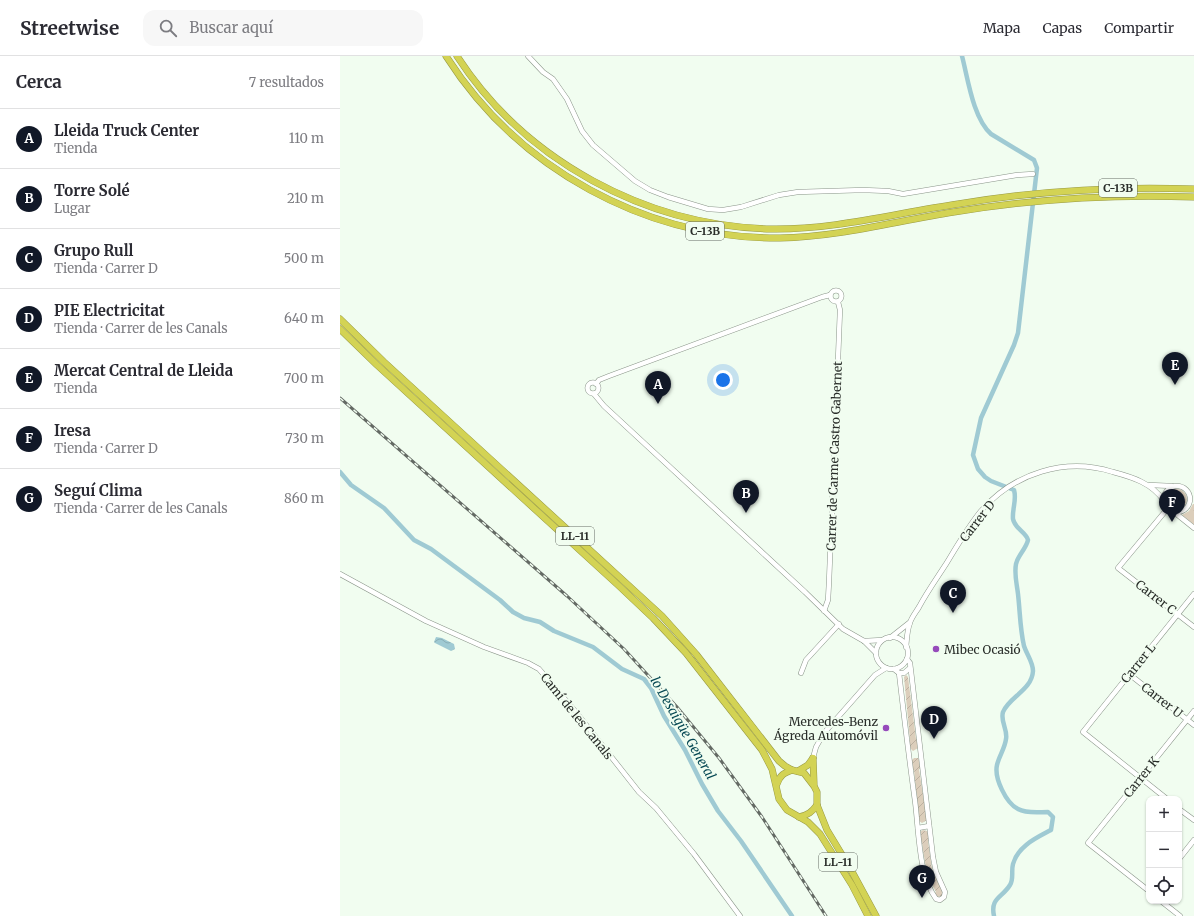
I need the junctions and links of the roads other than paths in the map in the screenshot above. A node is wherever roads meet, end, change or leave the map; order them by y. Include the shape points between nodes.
1 (446, 56) edge
2 (457, 56) edge
3 (528, 56) edge
4 (1033, 174) dead end
5 (1194, 189) edge
6 (1194, 197) edge
7 (830, 295) junction
8 (838, 302) junction
9 (340, 319) edge
10 (340, 330) edge
11 (596, 384) junction
12 (594, 394) junction
13 (1149, 485) junction
14 (1172, 486) junction
15 (1192, 499) edge
16 (1164, 501) junction
17 (1168, 508) junction
18 (1172, 511) junction
19 (1194, 528) edge
20 (340, 574) edge
21 (1194, 594) edge
22 (824, 611) junction
23 (1178, 614) junction
24 (909, 623) junction
25 (839, 624) junction
26 (1194, 628) edge
27 (890, 638) junction
28 (882, 640) junction
29 (864, 641) junction
30 (906, 647) junction
31 (876, 653) junction
32 (906, 659) junction
33 (878, 660) junction
34 (886, 668) junction
35 (910, 668) junction
36 (894, 669) junction
37 (801, 672) dead end
38 (899, 673) junction
39 (1129, 674) junction
40 (875, 675) junction
41 (1194, 712) edge
42 (1187, 720) junction
43 (1194, 725) edge
44 (920, 753) junction
45 (909, 755) junction
46 (813, 758) junction
47 (795, 770) junction
48 (1140, 778) junction
49 (776, 786) junction
50 (814, 786) junction
51 (1163, 796) edge
52 (817, 805) junction
53 (1182, 810) edge
54 (799, 817) junction
55 (1194, 820) edge
56 (929, 826) junction
57 (918, 828) junction
58 (1194, 840) edge
59 (1182, 855) edge
60 (1146, 890) edge
61 (1165, 904) edge
62 (740, 916) edge
63 (868, 916) edge
64 (876, 916) edge
65 (1180, 916) edge

1 - 6 highway, C-13B via 466,85 491,113 518,139 572,179 637,212 709,232 779,238 846,231 964,210 1042,201 1103,197
2 - 5 highway, C-13B via 504,114 559,160 586,177 653,208 724,225 755,228 812,227 966,202 1042,193 1116,188
3 - 4 street via 553,80 567,99 582,131 610,161 650,190 708,209 732,210 787,193 863,190 903,194
7 - 8 street via 832,300
7 - 8 street via 833,291 838,292 841,296
7 - 11 street via 614,374 599,380
8 - 22 street, Carrer de Carme Castro Gabernet via 840,310 829,582 828,600
9 - 47 highway, LL-11 via 658,612 696,654 773,754 785,766
10 - 49 highway, LL-11 via 675,641 762,750 772,769
11 - 12 street via 598,390
11 - 12 street via 590,383 587,388
12 - 22 street
13 - 14 street, Carrer D
13 - 16 street, Carrer D
13 - 24 street, Carrer D via 1103,469 1069,466 1042,471 1010,484 976,518
14 - 15 street via 1184,487
14 - 16 street via 1166,492
15 - 18 street via 1185,510
16 - 17 street
17 - 18 street
17 - 23 street, Carrer C via 1118,568
18 - 19 street
20 - 62 street, Camí de les Canals via 430,623 539,669 639,792 656,808 694,854
21 - 23 street, Carrer L
22 - 25 street
23 - 26 street, Carrer C
23 - 39 street, Carrer L
24 - 27 street, Carrer D
24 - 30 street, Carrer D
25 - 29 street via 847,632
25 - 37 street via 806,660
27 - 28 street
27 - 30 street via 900,640
28 - 29 street
28 - 31 street
29 - 31 street
30 - 32 street
31 - 33 street
32 - 35 street via 910,663
32 - 36 street
33 - 34 street
33 - 40 street
34 - 36 street
34 - 40 street
35 - 38 street via 904,673
35 - 44 street
36 - 38 street
38 - 45 street
39 - 42 street, Carrer U
39 - 48 street, Carrer L via 1083,732
40 - 46 street via 824,733
41 - 42 street, Carrer K
42 - 43 street, Carrer U
42 - 48 street, Carrer K
44 - 45 street
44 - 56 street
45 - 57 street
46 - 47 highway via 808,765
46 - 50 highway
47 - 49 highway via 783,773
47 - 50 highway, LL-11 via 804,773
48 - 51 street
48 - 60 street, Carrer K via 1088,843
49 - 54 highway, LL-11 via 783,805
50 - 52 highway, LL-11 via 817,792
52 - 54 highway via 808,815
52 - 64 highway, LL-11 via 827,830
53 - 55 street
54 - 63 highway, LL-11 via 815,828 826,841
56 - 57 street
56 - 57 street via 936,872 945,892 940,900 934,896 926,877
58 - 59 street
61 - 65 street

